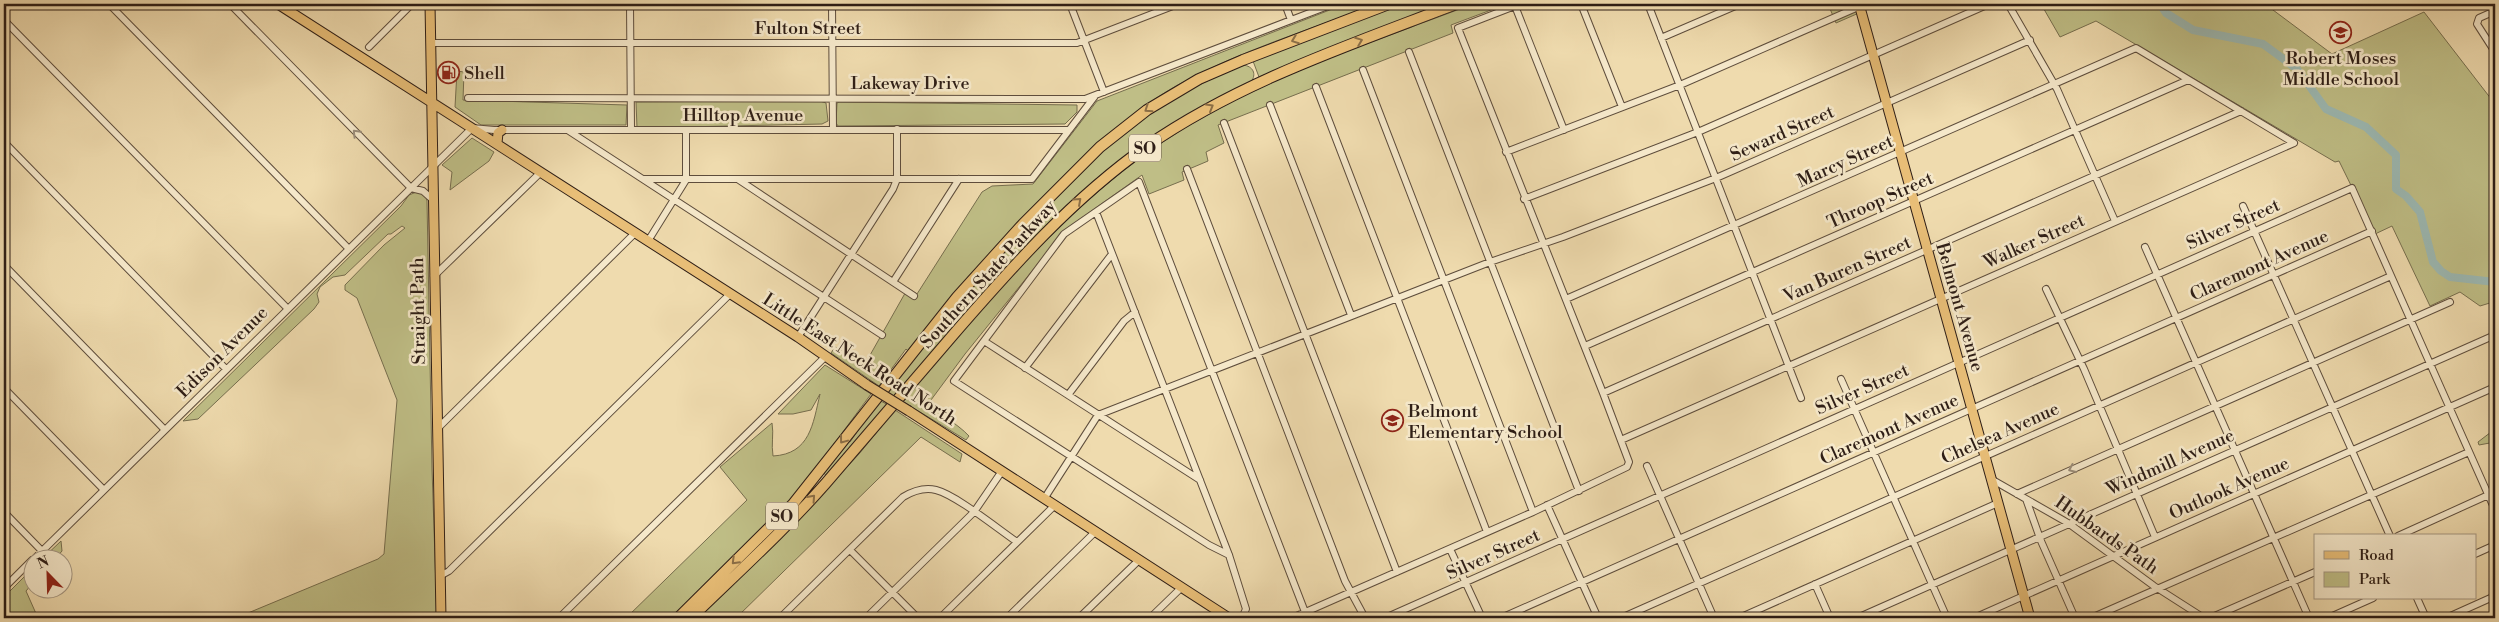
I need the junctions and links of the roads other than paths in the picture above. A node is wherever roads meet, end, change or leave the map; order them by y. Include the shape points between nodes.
1 (109, 4) edge
2 (230, 4) edge
3 (278, 4) edge
4 (412, 4) edge
5 (430, 4) edge
6 (630, 4) edge
7 (832, 4) edge
8 (1070, 4) edge
9 (1178, 4) edge
10 (1285, 4) edge
11 (1333, 4) edge
12 (1389, 4) edge
13 (1456, 4) edge
14 (1581, 4) edge
15 (1648, 4) edge
16 (1740, 4) edge
17 (1989, 4) edge
18 (2008, 4) edge
19 (1518, 5) edge
20 (1861, 5) edge
21 (2495, 10) edge
22 (4, 20) edge
23 (1291, 20) junction
24 (1661, 38) junction
25 (2030, 40) junction
26 (1084, 42) junction
27 (430, 43) junction
28 (630, 43) junction
29 (832, 43) junction
30 (369, 47) dead end
31 (1409, 52) dead end
32 (2495, 52) edge
33 (1873, 55) junction
34 (1363, 70) dead end
35 (2188, 80) junction
36 (2054, 84) junction
37 (1680, 85) junction
38 (1316, 87) dead end
39 (1104, 92) junction
40 (1095, 96) junction
41 (468, 98) dead end
42 (630, 98) junction
43 (832, 98) junction
44 (430, 100) junction
45 (1887, 103) junction
46 (1270, 105) dead end
47 (1622, 107) junction
48 (2241, 111) junction
49 (1224, 123) dead end
50 (472, 128) junction
51 (897, 129) junction
52 (502, 130) junction
53 (568, 130) junction
54 (631, 130) junction
55 (686, 130) junction
56 (833, 130) junction
57 (1069, 130) junction
58 (1564, 130) junction
59 (2075, 130) junction
60 (1698, 132) junction
61 (4, 142) edge
62 (497, 143) junction
63 (1506, 152) junction
64 (1901, 152) junction
65 (432, 166) junction
66 (1187, 169) dead end
67 (541, 172) junction
68 (2096, 176) junction
69 (1716, 178) junction
70 (896, 179) junction
71 (959, 179) junction
72 (643, 180) junction
73 (686, 180) junction
74 (738, 180) junction
75 (411, 188) junction
76 (674, 199) junction
77 (1524, 199) junction
78 (432, 200) junction
79 (1914, 201) junction
80 (2243, 206) dead end
81 (1096, 212) junction
82 (2115, 221) junction
83 (1734, 226) junction
84 (2254, 231) junction
85 (2372, 231) junction
86 (635, 233) junction
87 (648, 241) junction
88 (1542, 243) junction
89 (2145, 247) dead end
90 (349, 249) junction
91 (1927, 250) junction
92 (851, 254) junction
93 (1112, 254) junction
94 (1490, 262) junction
95 (4, 265) edge
96 (1753, 272) junction
97 (2157, 274) junction
98 (2274, 275) junction
99 (433, 276) junction
100 (2391, 276) junction
101 (1444, 280) junction
102 (893, 282) junction
103 (2046, 289) dead end
104 (730, 294) junction
105 (824, 296) junction
106 (914, 296) dead end
107 (1398, 298) junction
108 (1566, 299) junction
109 (1941, 299) junction
110 (2450, 302) dead end
111 (288, 309) junction
112 (1135, 312) junction
113 (1351, 315) junction
114 (2059, 317) junction
115 (2176, 318) junction
116 (1771, 319) junction
117 (2294, 319) junction
118 (2411, 320) junction
119 (1304, 334) junction
120 (2495, 334) edge
121 (882, 335) dead end
122 (798, 337) junction
123 (984, 342) junction
124 (1584, 346) junction
125 (1257, 352) junction
126 (825, 356) junction
127 (1959, 362) junction
128 (2079, 362) junction
129 (2196, 362) junction
130 (2313, 363) junction
131 (2430, 364) junction
132 (1789, 366) junction
133 (1025, 368) junction
134 (226, 369) junction
135 (1211, 370) junction
136 (1841, 380) dead end
137 (2495, 387) edge
138 (4, 388) edge
139 (1164, 388) junction
140 (1603, 393) junction
141 (1068, 395) junction
142 (1801, 398) dead end
143 (2099, 406) junction
144 (2216, 406) junction
145 (2332, 407) junction
146 (2449, 407) junction
147 (1854, 409) junction
148 (1972, 409) junction
149 (1098, 415) junction
150 (165, 430) junction
151 (436, 430) junction
152 (1621, 440) junction
153 (2117, 449) junction
154 (2236, 450) junction
155 (2352, 450) junction
156 (2469, 452) junction
157 (1874, 453) junction
158 (1985, 456) junction
159 (1072, 457) junction
160 (1647, 466) dead end
161 (1002, 471) junction
162 (1991, 479) junction
163 (1200, 480) junction
164 (104, 490) junction
165 (1579, 491) junction
166 (2495, 492) edge
167 (2136, 493) junction
168 (2017, 494) junction
169 (2253, 494) junction
170 (2372, 494) junction
171 (2488, 495) junction
172 (1660, 496) junction
173 (1893, 497) junction
174 (1044, 499) junction
175 (2026, 499) junction
176 (1998, 503) junction
177 (1547, 505) junction
178 (1054, 506) junction
179 (2495, 510) edge
180 (4, 512) edge
181 (974, 512) junction
182 (1533, 512) junction
183 (2068, 524) junction
184 (1095, 532) junction
185 (1488, 532) junction
186 (2389, 534) edge
187 (2402, 534) edge
188 (2039, 536) junction
189 (2155, 537) junction
190 (2272, 537) junction
191 (1563, 539) junction
192 (1680, 539) junction
193 (1912, 541) junction
194 (1017, 542) junction
195 (2495, 545) edge
196 (1450, 549) junction
197 (2011, 549) junction
198 (41, 550) edge
199 (43, 550) edge
200 (850, 550) junction
201 (2476, 554) edge
202 (1229, 555) junction
203 (2113, 556) junction
204 (1139, 560) junction
205 (22, 571) edge
206 (1397, 572) junction
207 (2314, 572) edge
208 (440, 576) junction
209 (2058, 580) junction
210 (2292, 582) junction
211 (1466, 583) junction
212 (1583, 583) junction
213 (1700, 583) junction
214 (1815, 584) junction
215 (1932, 584) junction
216 (1182, 587) junction
217 (4, 588) edge
218 (2158, 589) junction
219 (1351, 592) junction
220 (892, 593) junction
221 (2024, 596) junction
222 (2495, 596) edge
223 (2369, 600) edge
224 (2418, 600) edge
225 (1305, 612) junction
226 (1226, 617) edge
227 (441, 618) edge
228 (559, 618) edge
229 (678, 618) edge
230 (691, 618) edge
231 (780, 618) edge
232 (866, 618) edge
233 (918, 618) edge
234 (940, 618) edge
235 (1007, 618) edge
236 (1079, 618) edge
237 (1150, 618) edge
238 (1242, 618) edge
239 (1292, 618) edge
240 (1365, 618) edge
241 (1385, 618) edge
242 (1482, 618) edge
243 (1501, 618) edge
244 (1598, 618) edge
245 (1620, 618) edge
246 (1714, 618) edge
247 (1739, 618) edge
248 (1830, 618) edge
249 (1857, 618) edge
250 (1947, 618) edge
251 (1974, 618) edge
252 (2030, 618) edge
253 (2075, 618) edge
254 (2091, 618) edge
255 (2204, 618) edge
256 (2210, 618) edge
257 (2309, 618) edge
258 (2328, 618) edge
259 (2426, 618) edge
260 (2446, 618) edge

1 - 90 street
75 -> 2 street
3 - 44 main road, Little East Neck Road North
4 - 30 street
5 - 27 main road, Straight Path
6 - 28 street
7 - 29 street
8 - 26 street
9 - 26 street, Fulton Street
10 - 23 street
11 - 23 street, Lakeway Drive
12 -> 229 highway, Southern State Parkway / SO via 1210,74 1147,110 1110,138 1036,210 957,297 792,504
230 -> 13 highway, Southern State Parkway / SO via 814,496 1025,253 1101,181 1174,129 1242,90
14 - 47 street
15 - 24 street
16 - 24 street
17 - 33 street
18 - 25 street
19 - 58 street
19 - 63 street via 1458,28
20 - 33 main road, Belmont Avenue
20 - 37 street
21 - 32 street via 2479,18 2476,24
22 - 111 street
23 - 39 street, Lakeway Drive
24 - 37 street
25 - 36 street
25 - 45 street, Seward Street
26 - 29 street, Fulton Street
26 - 39 street
27 - 28 street, Fulton Street
27 - 44 main road, Straight Path
28 - 29 street, Fulton Street
28 - 42 street
29 - 43 street
31 - 94 street
33 - 45 main road, Belmont Avenue
33 - 60 street
34 - 101 street
35 - 36 street, Marcy Street via 2136,48
35 - 48 street
35 - 59 street, Throop Street
36 - 59 street
36 - 64 street, Marcy Street
37 - 47 street
37 - 60 street
38 - 107 street
39 - 40 street, Lakeway Drive
40 - 43 street, Lakeway Drive via 1085,99
40 - 57 street
41 - 42 street, Lakeway Drive
42 - 43 street, Lakeway Drive
42 - 54 street
43 - 56 street
44 - 50 main road, Little East Neck Road North
44 - 65 main road, Straight Path
45 - 64 main road, Belmont Avenue
45 - 69 street, Seward Street
46 - 113 street
47 - 58 street
48 - 68 street, Van Buren Street
48 - 82 street, Walker Street via 2294,143
49 - 119 street
50 - 52 street, Hilltop Avenue
50 - 62 main road, Little East Neck Road North
50 - 65 street
51 - 56 street, Hilltop Avenue
51 - 57 street, Hilltop Avenue
51 - 70 street
52 - 53 street, Hilltop Avenue
52 - 62 main road via 498,133
53 - 54 street, Hilltop Avenue
53 - 72 street
54 - 55 street, Hilltop Avenue
55 - 56 street, Hilltop Avenue
55 - 73 street
57 - 71 street via 1032,179
58 - 63 street
59 - 68 street
59 - 79 street, Throop Street
60 - 69 street
60 - 77 street
61 - 134 street
62 - 67 main road, Little East Neck Road North
63 - 77 street
64 - 79 main road, Belmont Avenue
64 - 83 street, Marcy Street
65 - 75 street, Edison Avenue
65 - 78 main road, Straight Path
66 - 125 street
67 - 86 main road, Little East Neck Road North
67 - 99 street
68 - 82 street
68 - 91 street, Van Buren Street
69 - 83 street
69 - 88 street, Seward Street
70 - 71 street
70 - 74 street
70 - 92 street via 893,189
71 - 102 street
72 - 73 street
72 - 76 street
73 - 74 street
73 - 76 street
74 - 92 street
75 - 78 street via 423,191
75 - 90 street, Edison Avenue
76 - 87 street
76 - 105 street
77 - 88 street
78 - 99 main road, Straight Path
79 - 91 main road, Belmont Avenue
79 - 96 street, Throop Street
80 - 84 street
81 - 93 street
81 - 123 street via 1064,234
81 - 135 street via 1139,182
82 - 109 street, Walker Street
83 - 96 street
83 - 108 street, Marcy Street
84 - 85 street, Silver Street via 2352,188
84 - 97 street, Silver Street
84 - 98 street
85 - 98 street, Claremont Avenue
85 - 100 street
86 - 87 main road, Little East Neck Road North
86 - 151 street
87 - 104 main road, Little East Neck Road North
88 - 94 street, Seward Street
88 - 108 street
89 - 97 street
90 - 111 street, Edison Avenue
91 - 109 main road, Belmont Avenue
91 - 116 street, Van Buren Street
92 - 102 street
92 - 105 street
93 - 112 street
93 - 133 street
94 - 101 street, Seward Street
94 - 165 street
95 - 150 street
96 - 116 street
96 - 124 street, Throop Street
97 - 114 street, Silver Street
97 - 115 street
98 - 115 street, Claremont Avenue
98 - 117 street
99 - 151 main road, Straight Path
100 - 117 street, Chelsea Avenue
100 - 118 street
101 - 107 street, Seward Street
101 - 182 street
102 - 106 street
103 - 114 street
104 - 122 main road, Little East Neck Road North
104 - 208 street via 449,571
105 - 121 street
105 - 122 street
107 - 113 street, Seward Street
107 - 185 street
108 - 124 street
109 - 127 main road, Belmont Avenue
109 - 132 street, Walker Street
110 - 118 street
111 - 134 street, Edison Avenue
112 - 139 street
112 - 141 street via 1124,321
113 - 119 street, Seward Street
114 - 127 street, Silver Street
114 - 128 street
115 - 128 street, Claremont Avenue
115 - 129 street
116 - 132 street
116 - 140 street, Van Buren Street
117 - 129 street, Chelsea Avenue
117 - 130 street
118 - 130 street
118 - 131 street
119 - 125 street, Seward Street
119 - 206 street
120 - 131 street, Windmill Avenue
122 - 126 main road, Little East Neck Road North
123 - 133 street
123 - 159 street via 954,381
124 - 140 street
125 - 135 street, Seward Street
125 - 219 street
126 - 161 main road, Little East Neck Road North, bridge
126 - 228 street
127 - 147 street, Silver Street
127 - 148 main road, Belmont Avenue
128 - 143 street
128 - 148 street, Claremont Avenue
129 - 143 street, Chelsea Avenue
129 - 144 street
130 - 144 street
130 - 145 street
131 - 145 street, Windmill Avenue
131 - 146 street
132 - 142 street
132 - 152 street, Walker Street
133 - 141 street
134 - 150 street, Edison Avenue
135 - 139 street, Seward Street
135 - 225 street
136 - 147 street
137 - 146 street, Outlook Avenue
138 - 164 street
139 - 149 street, Seward Street
139 - 163 street
140 - 152 street
141 - 149 street
143 - 153 street
143 - 158 street, Chelsea Avenue
144 - 153 street
144 - 154 street
145 - 154 street, Windmill Avenue
145 - 155 street
146 - 155 street, Outlook Avenue
146 - 156 street
147 - 157 street
147 - 172 street, Silver Street
148 - 157 street, Claremont Avenue
148 - 158 main road, Belmont Avenue
149 - 159 street
149 - 163 street
150 - 164 street, Edison Avenue
151 - 208 main road, Straight Path
152 - 165 street via 1629,462 1627,467
153 - 167 street
153 -> 168 street
154 - 167 street, Windmill Avenue
154 - 169 street
155 - 169 street, Outlook Avenue
155 - 170 street
156 - 170 street
156 - 171 street
157 - 173 street
157 - 192 street, Claremont Avenue
158 - 162 main road, Belmont Avenue
158 - 173 street, Chelsea Avenue
159 - 174 street
159 - 202 street
160 - 172 street
161 - 174 main road, Little East Neck Road North
161 - 181 street
162 - 168 street, Hubbards Path
162 - 176 main road, Belmont Avenue
163 - 202 street
164 - 199 street, Edison Avenue
165 - 177 street
166 - 171 street
167 - 183 street, Windmill Avenue
167 - 189 street
168 - 175 street, Hubbards Path
169 - 189 street, Outlook Avenue
169 - 190 street
170 - 186 street
170 - 190 street
171 - 179 street
171 - 187 street
172 - 191 street, Silver Street
172 - 192 street
173 - 193 street
173 - 213 street, Chelsea Avenue
174 - 178 main road, Little East Neck Road North
175 - 183 street, Hubbards Path
175 - 188 street
176 - 193 street
176 - 197 main road, Belmont Avenue
177 - 182 street
177 - 191 street
178 - 184 main road, Little East Neck Road North
178 - 194 street
180 - 198 street
181 - 194 street
181 - 200 street via 936,490 916,491 903,498
181 - 220 street
182 - 185 street
183 - 188 street, Windmill Avenue
183 - 203 street, Hubbards Path
184 - 204 main road, Little East Neck Road North
184 - 235 street
185 - 196 street
188 - 197 street, Windmill Avenue
188 - 209 street
189 - 203 street, Outlook Avenue
190 - 210 street
190 - 218 street
191 - 211 street, Silver Street
191 - 212 street
192 - 212 street, Claremont Avenue
192 - 213 street
193 - 214 street
193 - 215 street
194 - 234 street
195 - 201 street
196 - 206 street
196 - 211 street
197 - 215 street, Windmill Avenue
197 - 221 main road, Belmont Avenue
200 - 220 street
200 - 231 street
202 - 238 street via 1246,609
203 - 209 street, Outlook Avenue
203 - 218 street, Hubbards Path
204 - 216 main road, Little East Neck Road North
204 - 236 street
205 - 217 street, Edison Avenue
206 - 219 street
207 - 210 street
208 - 227 main road, Straight Path
209 - 221 street, Outlook Avenue
209 - 253 street
210 - 256 street
210 - 257 street
211 - 241 street, Silver Street
211 - 242 street
212 - 243 street, Claremont Avenue
212 - 244 street
213 - 245 street, Chelsea Avenue
213 - 246 street
214 - 247 street
214 - 248 street
215 - 249 street, Windmill Avenue
215 - 250 street
216 - 226 main road, Little East Neck Road North
216 - 237 street
218 - 254 street
218 - 255 street, Hubbards Path
219 - 225 street
219 - 240 street
220 - 232 street
220 - 233 street
221 - 251 street, Outlook Avenue
221 - 252 main road, Belmont Avenue
222 - 260 street
223 - 258 street
224 - 259 street
225 - 239 street

